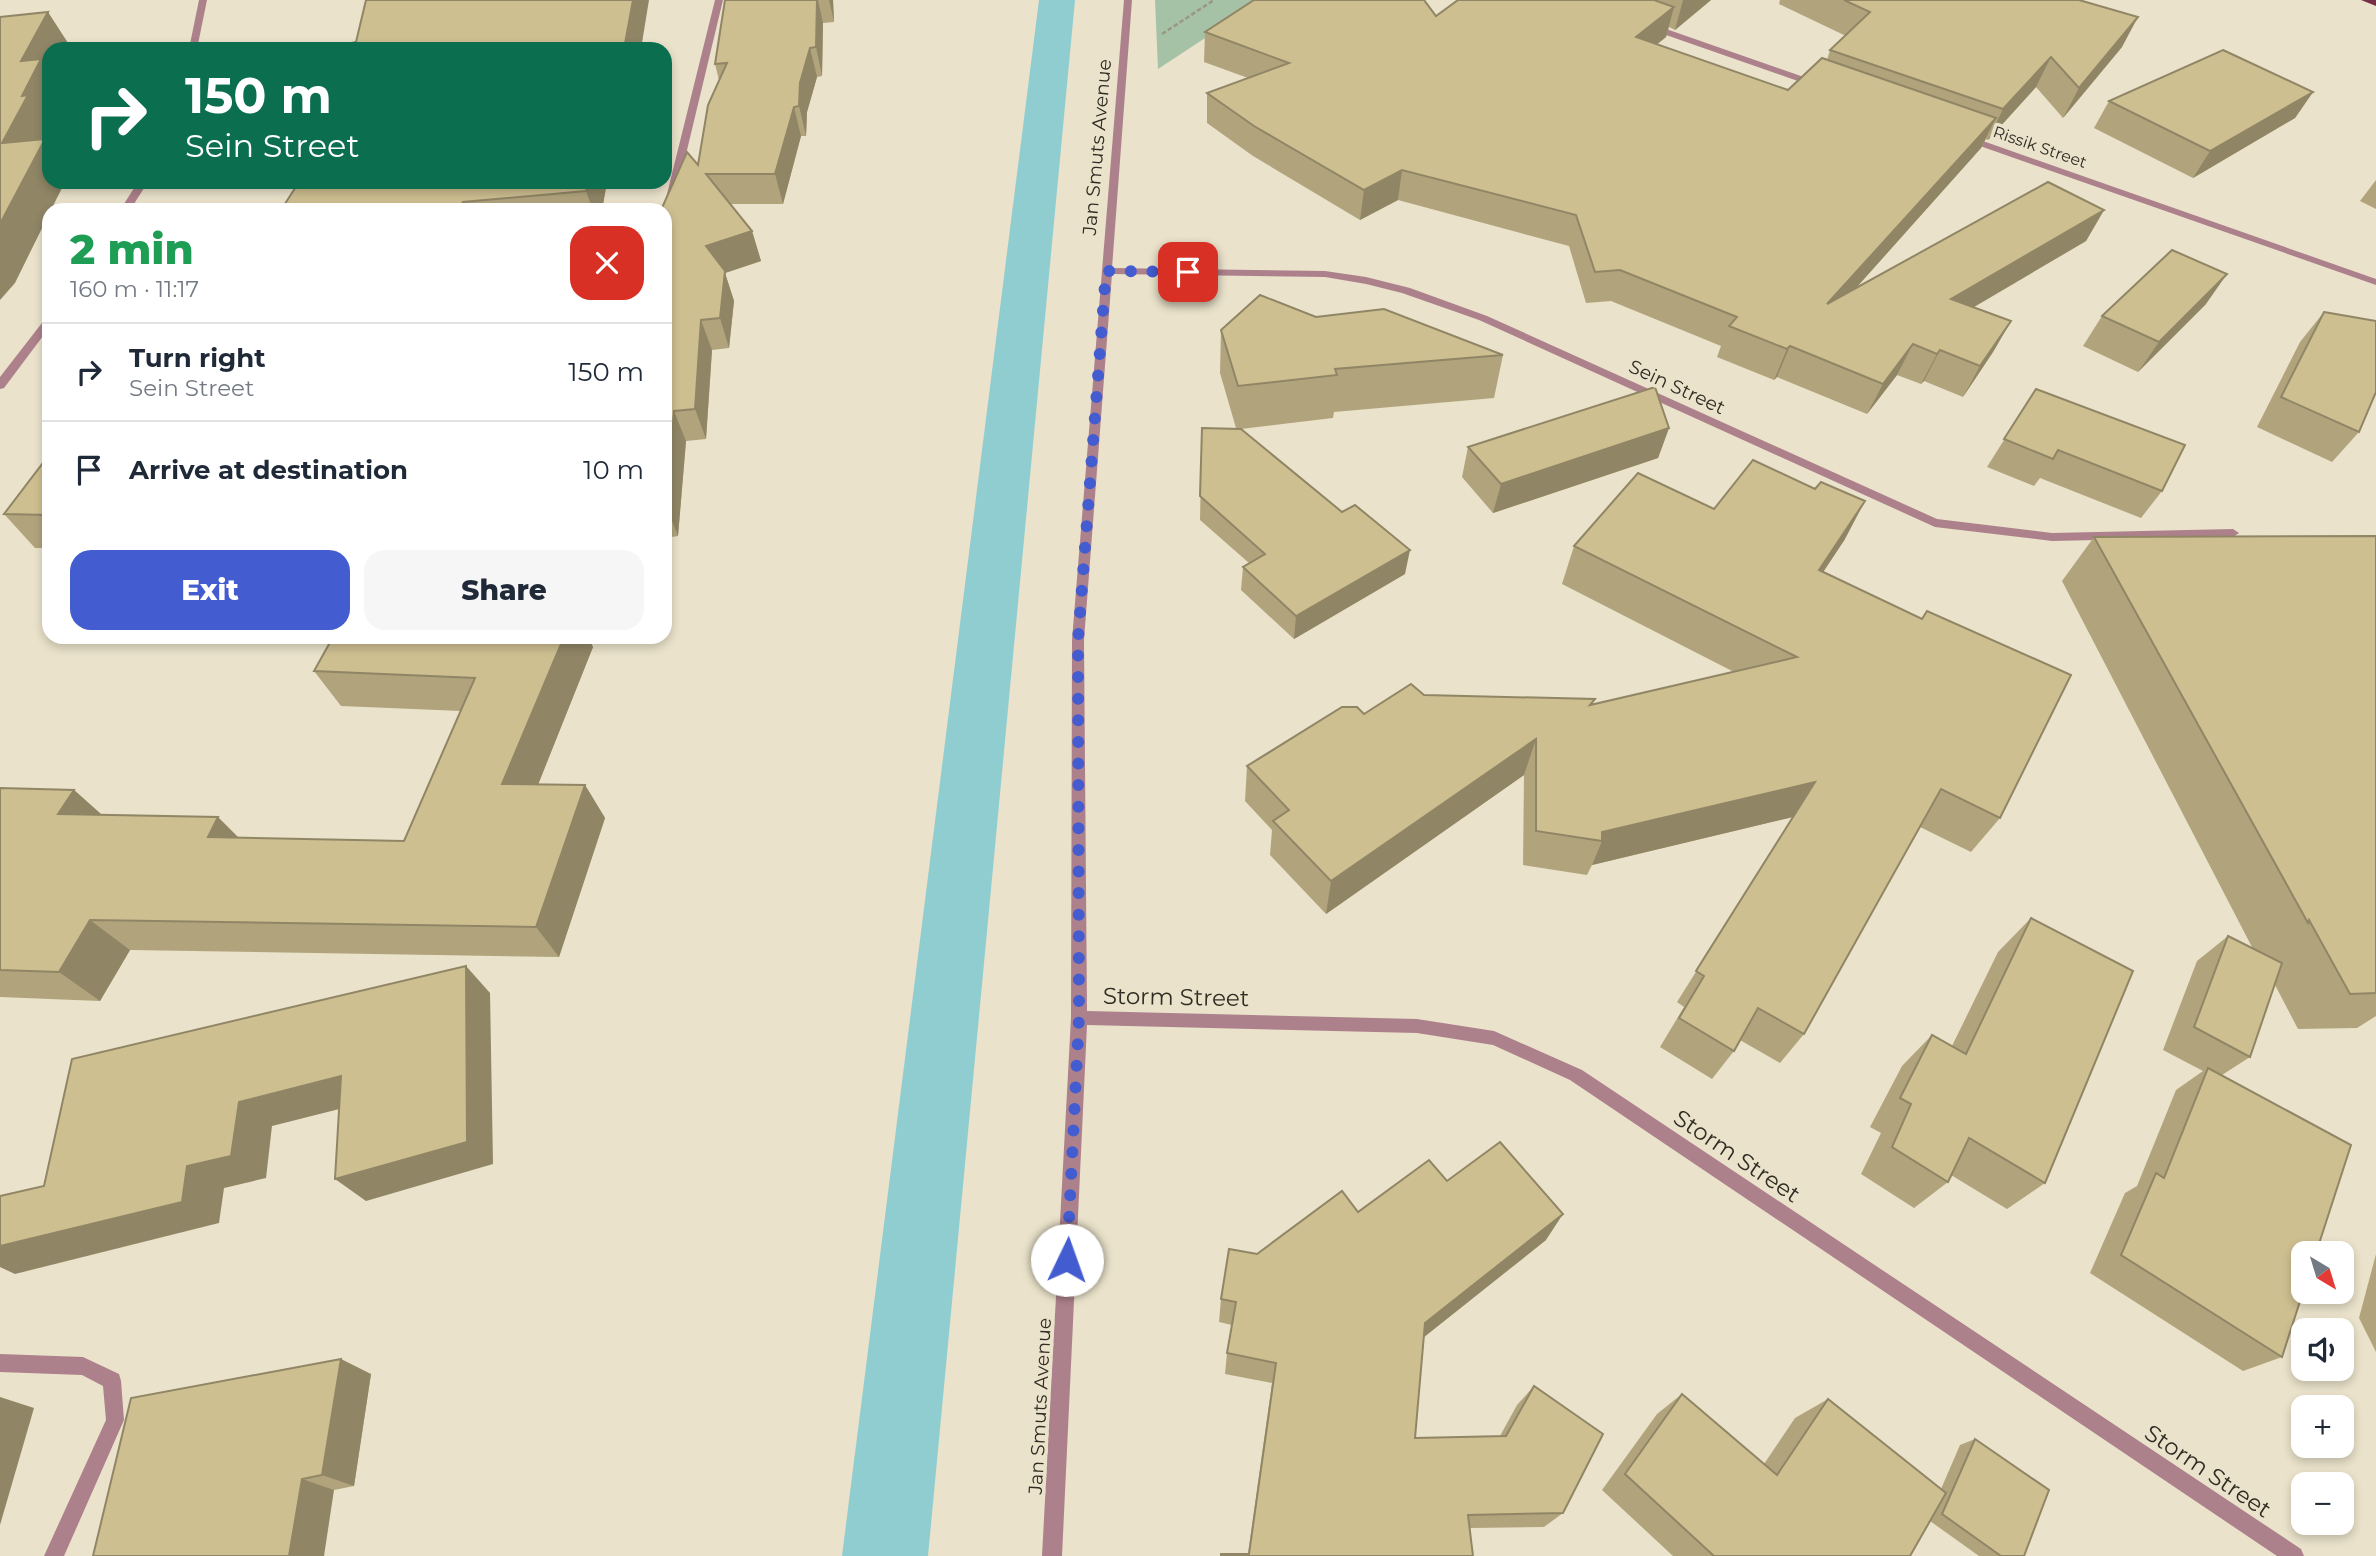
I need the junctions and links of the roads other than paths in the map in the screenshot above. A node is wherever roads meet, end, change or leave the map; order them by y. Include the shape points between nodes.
1 (202, 0) edge
2 (719, 0) edge
3 (1128, 0) edge
4 (2366, 0) edge
5 (2376, 3) edge
6 (1640, 23) edge
7 (194, 42) edge
8 (1822, 87) edge
9 (1952, 133) edge
10 (669, 203) edge
11 (1106, 271) junction
12 (2376, 282) edge
13 (42, 330) edge
14 (0, 385) edge
15 (2233, 533) dead end
16 (1079, 1018) junction
17 (0, 1363) edge
18 (54, 1556) edge
19 (1052, 1556) edge
20 (2294, 1556) edge

1 - 7 street
2 - 10 street
3 - 11 street, Jan Smuts Avenue
4 - 5 main road
6 - 8 street
9 - 12 street, Rissik Street
11 - 15 street, Sein Street via 1325,274 1359,277 1423,293 1935,523 2052,537
11 - 16 street, Jan Smuts Avenue via 1078,640
13 - 14 street
16 - 19 street, Jan Smuts Avenue
16 - 20 street, Storm Street via 1417,1026 1494,1038 1576,1075
17 - 18 street via 83,1366 112,1381 115,1420

